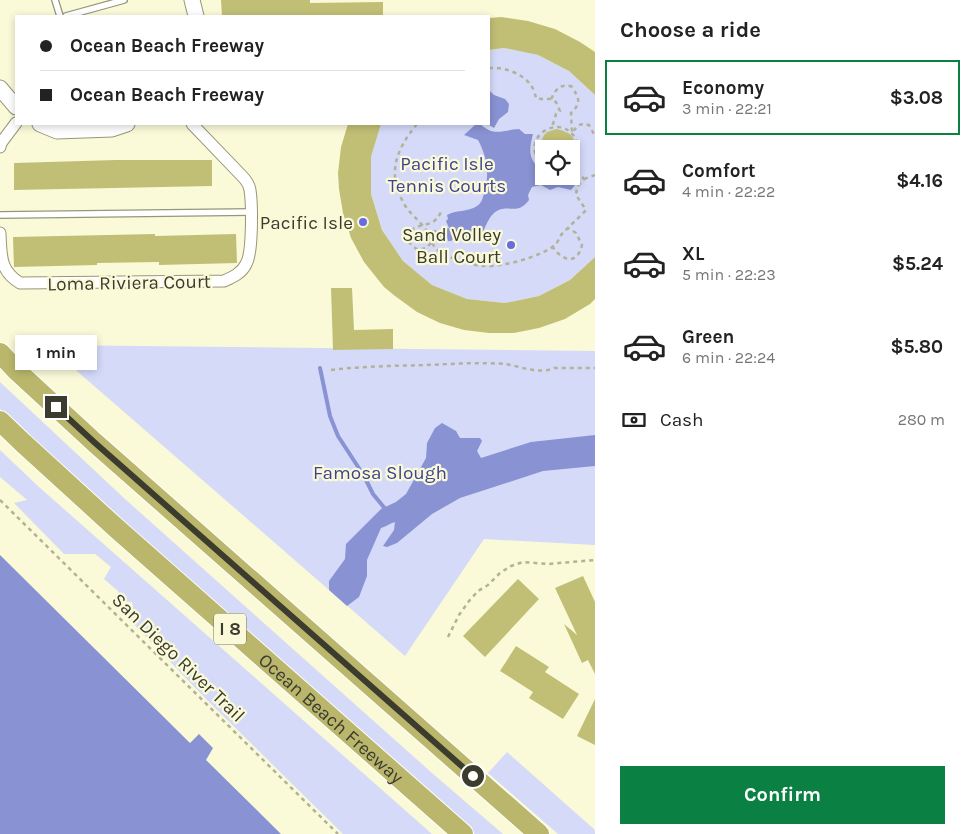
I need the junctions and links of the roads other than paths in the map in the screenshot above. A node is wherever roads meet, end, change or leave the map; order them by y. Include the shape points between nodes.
1 (55, 0) edge
2 (124, 0) edge
3 (192, 0) edge
4 (60, 15) edge
5 (70, 15) edge
6 (196, 15) edge
7 (0, 88) edge
8 (15, 106) edge
9 (15, 124) edge
10 (42, 125) edge
11 (124, 125) edge
12 (193, 125) edge
13 (0, 147) edge
14 (251, 212) junction
15 (0, 215) edge
16 (0, 233) edge
17 (0, 353) edge
18 (0, 421) edge
19 (463, 834) edge
20 (539, 834) edge

1 - 4 lane
2 - 5 lane
3 - 6 street
7 - 8 street
9 - 13 street
10 - 11 street via 57,131 112,129
12 - 14 street, Loma Riviera Court via 247,182
14 - 15 lane
14 - 16 street, Loma Riviera Court via 250,254 246,265 238,274 224,281 20,283 7,275 3,268
17 - 20 highway via 94,442
18 - 19 highway, Ocean Beach Freeway / I 8 via 115,527

